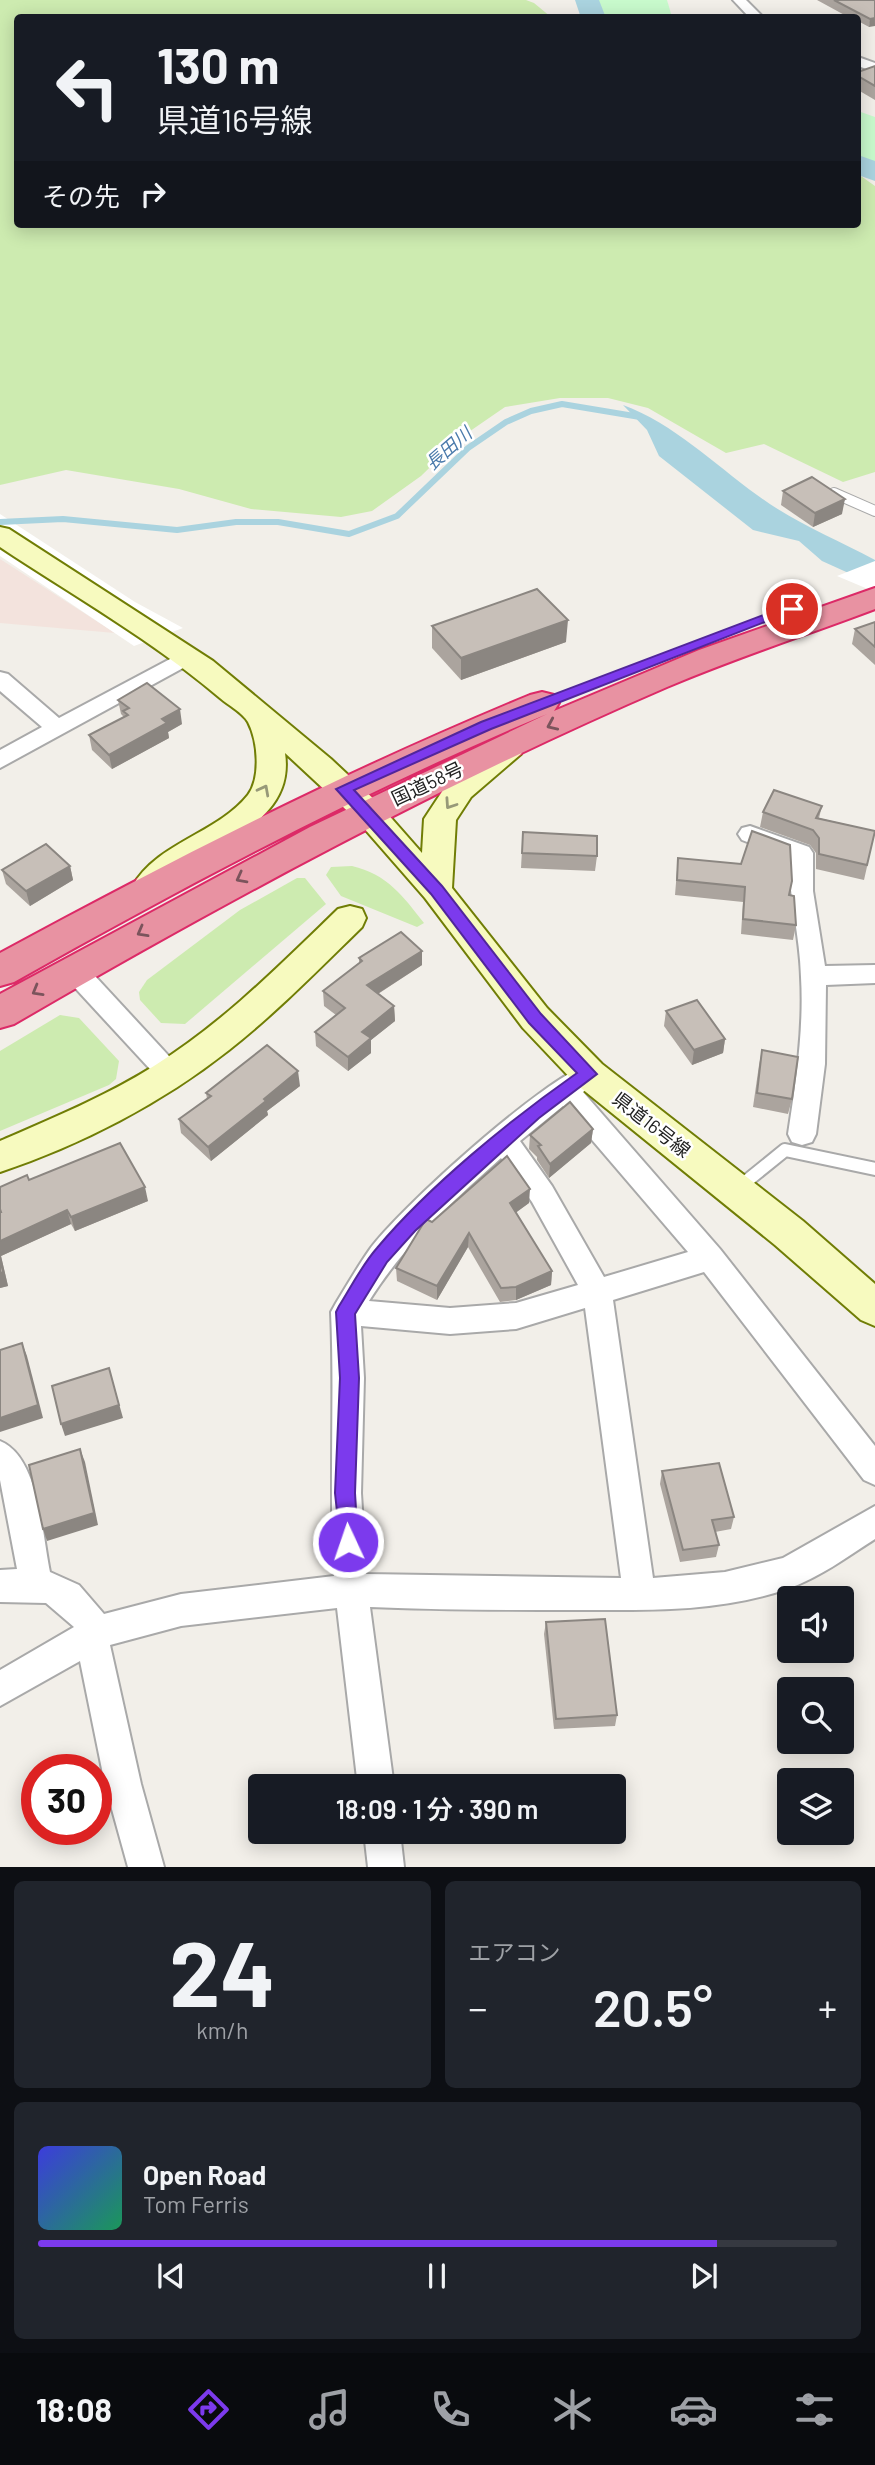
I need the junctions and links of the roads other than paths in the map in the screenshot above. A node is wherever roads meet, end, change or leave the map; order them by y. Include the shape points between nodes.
1 (739, 0) edge
2 (754, 14) edge
3 (834, 493) edge
4 (875, 511) edge
5 (0, 535) edge
6 (870, 586) edge
7 (187, 657) junction
8 (0, 679) edge
9 (261, 715) junction
10 (56, 728) junction
11 (517, 741) junction
12 (0, 760) edge
13 (355, 800) junction
14 (750, 834) edge
15 (436, 890) junction
16 (138, 896) junction
17 (350, 918) dead end
18 (74, 970) junction
19 (0, 971) edge
20 (875, 974) edge
21 (814, 976) junction
22 (0, 1013) edge
23 (170, 1074) junction
24 (577, 1082) junction
25 (802, 1134) dead end
26 (501, 1140) junction
27 (0, 1157) edge
28 (875, 1169) edge
29 (735, 1190) junction
30 (710, 1258) junction
31 (598, 1293) junction
32 (875, 1308) edge
33 (346, 1312) junction
34 (0, 1455) edge
35 (875, 1470) edge
36 (875, 1521) edge
37 (36, 1583) junction
38 (0, 1586) edge
39 (351, 1590) junction
40 (639, 1592) junction
41 (94, 1634) junction
42 (0, 1689) edge
43 (374, 1774) edge
44 (383, 1844) edge
45 (146, 1867) edge
46 (386, 1867) edge

1 - 2 street
3 - 4 lane
5 - 7 street, 県道16号線
6 -> 11 highway, 国道58号
6 - 13 highway, 国道58号 via 595,682 444,743
7 - 9 street, 県道16号線
7 - 10 street
8 - 10 street
9 - 13 street, 県道16号線
16 -> 9 street via 183,856 242,818 262,795 271,772
10 - 12 street
11 - 13 highway, 国道58号
11 -> 15 street via 460,789 440,819
13 - 15 street, 県道16号線
13 - 16 highway, 国道58号
13 -> 18 highway, 国道58号
14 - 21 street via 801,853 801,891
15 - 24 street, 県道16号線 via 535,1018
16 - 19 highway, 国道58号
17 - 23 street via 275,991
18 -> 22 highway, 国道58号
18 - 23 street
20 - 21 street
21 - 25 street via 813,1065
23 - 27 street via 113,1107
24 - 26 street
24 - 29 street, 県道16号線
24 - 30 street
26 - 31 street via 542,1194
26 - 33 street via 408,1225 381,1256
28 - 29 lane via 785,1150
29 - 32 street, 県道16号線
30 - 31 street
30 - 35 street
31 - 33 street via 516,1316 476,1320
31 - 40 street
33 - 39 street via 345,1493
34 - 37 street via 14,1472
36 - 40 street via 786,1573 725,1588 675,1594
37 - 38 street
37 - 41 street via 57,1587 79,1605
39 - 40 street
39 - 41 street via 181,1609
39 - 43 street
41 - 42 street
41 - 45 street via 123,1784
44 - 46 street

